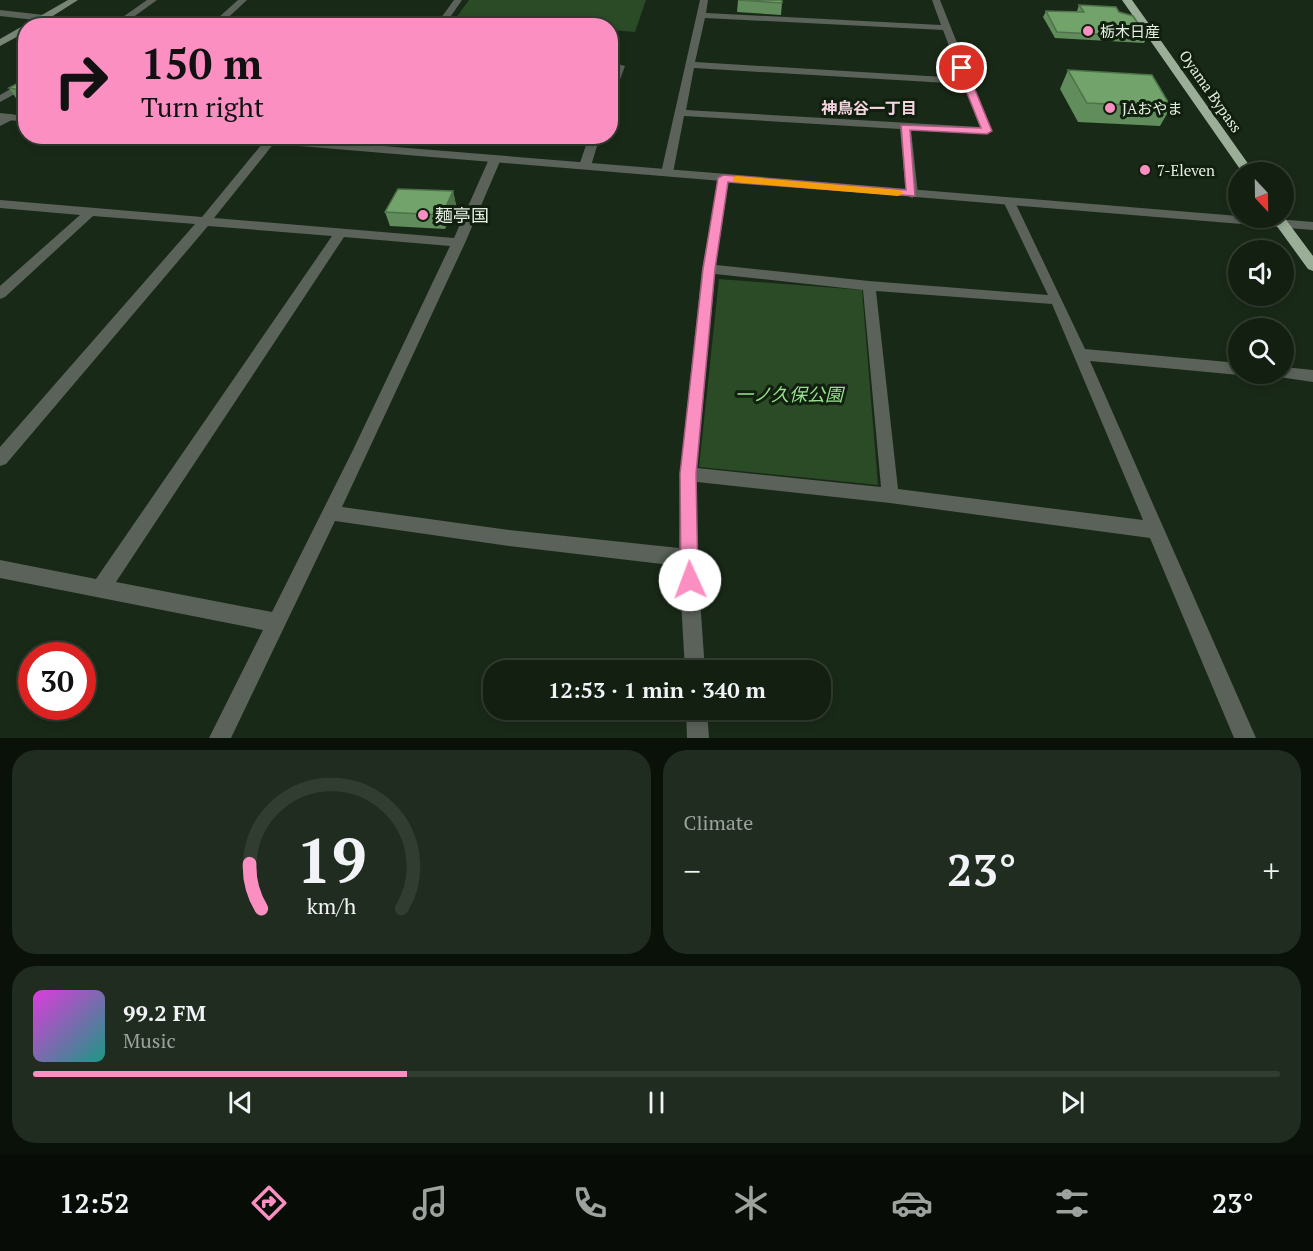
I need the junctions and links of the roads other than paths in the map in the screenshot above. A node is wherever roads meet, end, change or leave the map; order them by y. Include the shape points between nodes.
1 (74, 0) edge
2 (153, 0) edge
3 (243, 0) edge
4 (458, 0) edge
5 (704, 0) edge
6 (936, 0) edge
7 (1127, 0) edge
8 (0, 12) edge
9 (701, 15) junction
10 (44, 18) joint
11 (126, 18) edge
12 (222, 18) edge
13 (445, 18) edge
14 (947, 28) junction
15 (18, 33) edge
16 (0, 43) edge
17 (691, 65) junction
18 (967, 81) junction
19 (18, 88) edge
20 (0, 99) edge
21 (681, 113) junction
22 (905, 127) junction
23 (269, 144) edge
24 (377, 144) edge
25 (592, 144) edge
26 (495, 159) junction
27 (1241, 162) edge
28 (585, 166) junction
29 (667, 173) junction
30 (723, 178) junction
31 (912, 194) junction
32 (1010, 203) junction
33 (0, 204) edge
34 (90, 212) junction
35 (1228, 217) edge
36 (206, 220) junction
37 (1294, 223) edge
38 (1313, 226) edge
39 (1286, 228) edge
40 (341, 232) junction
41 (459, 243) junction
42 (1313, 266) edge
43 (709, 269) junction
44 (869, 286) junction
45 (0, 294) edge
46 (1057, 300) junction
47 (1079, 354) junction
48 (1228, 368) edge
49 (1294, 374) edge
50 (1313, 376) edge
51 (0, 459) edge
52 (688, 474) junction
53 (890, 495) junction
54 (331, 513) junction
55 (1154, 530) junction
56 (688, 558) junction
57 (0, 569) edge
58 (101, 588) junction
59 (277, 623) junction
60 (693, 660) edge
61 (697, 720) edge
62 (220, 738) edge
63 (698, 738) edge
64 (1245, 738) edge

1 - 10 main road
2 - 11 street
3 - 12 street
4 - 13 street
5 - 9 street
6 - 14 street
7 - 27 highway, Oyama Bypass
8 - 10 street
9 - 14 street
9 - 17 street
14 - 18 street
15 - 16 main road
17 - 18 street
17 - 21 street
18 - 22 street via 987,131
19 - 20 street
21 - 22 street
21 - 29 street
22 - 31 street
23 - 36 street
24 - 26 street
25 - 28 street
26 - 28 street
26 - 41 street
28 - 29 street
29 - 30 street
30 - 31 street
30 - 43 street
31 - 32 street
32 - 35 street
32 - 46 street
33 - 34 street
34 - 36 street
34 - 45 street
36 - 40 street
36 - 51 street
37 - 38 street
39 - 42 highway
40 - 41 street
40 - 58 street
41 - 54 street
43 - 44 street
43 - 52 street
44 - 46 street
44 - 53 street
46 - 47 street
47 - 48 street
47 - 55 street
49 - 50 street
52 - 53 street
52 - 56 street
53 - 55 street
54 - 56 street
54 - 59 street
55 - 64 street
56 - 60 street
57 - 58 street
58 - 59 street
59 - 62 street
61 - 63 street

